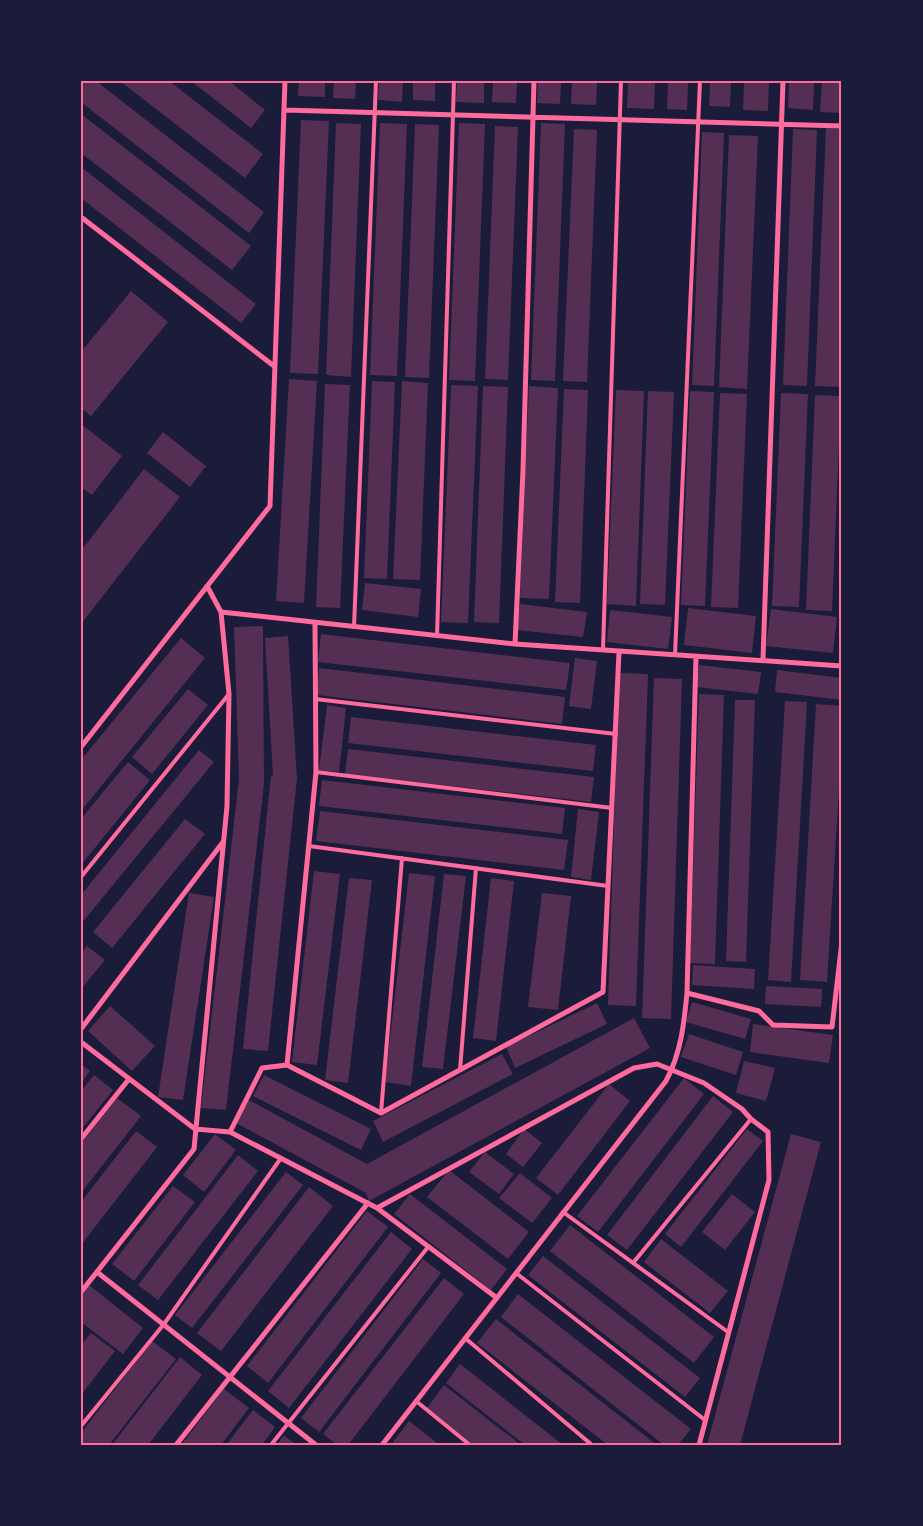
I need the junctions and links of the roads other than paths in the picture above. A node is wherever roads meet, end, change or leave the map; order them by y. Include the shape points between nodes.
1 (285, 81) edge
2 (376, 81) edge
3 (454, 81) edge
4 (534, 81) edge
5 (621, 81) edge
6 (700, 81) edge
7 (783, 81) edge
8 (284, 110) junction
9 (375, 113) junction
10 (453, 115) junction
11 (533, 117) junction
12 (620, 120) junction
13 (698, 122) junction
14 (781, 125) junction
15 (842, 126) edge
16 (81, 217) edge
17 (274, 366) junction
18 (207, 586) junction
19 (221, 612) junction
20 (315, 623) junction
21 (354, 627) junction
22 (436, 636) junction
23 (515, 644) junction
24 (603, 650) junction
25 (619, 652) junction
26 (675, 655) junction
27 (696, 656) junction
28 (763, 659) junction
29 (842, 666) edge
30 (229, 694) junction
31 (315, 699) junction
32 (616, 734) junction
33 (83, 742) edge
34 (316, 772) junction
35 (612, 808) junction
36 (224, 842) junction
37 (309, 846) junction
38 (402, 858) junction
39 (476, 868) junction
40 (81, 877) edge
41 (608, 886) junction
42 (842, 941) edge
43 (687, 993) junction
44 (81, 1029) edge
45 (81, 1042) edge
46 (287, 1065) junction
47 (460, 1070) junction
48 (672, 1070) junction
49 (129, 1078) junction
50 (381, 1113) junction
51 (751, 1119) junction
52 (195, 1129) junction
53 (230, 1132) junction
54 (81, 1139) edge
55 (281, 1158) junction
56 (368, 1203) junction
57 (377, 1208) junction
58 (563, 1212) junction
59 (428, 1247) junction
60 (633, 1263) junction
61 (97, 1272) junction
62 (516, 1273) junction
63 (81, 1292) edge
64 (496, 1298) junction
65 (164, 1324) junction
66 (728, 1332) junction
67 (465, 1338) junction
68 (230, 1376) junction
69 (416, 1401) junction
70 (705, 1420) junction
71 (288, 1423) junction
72 (81, 1426) edge
73 (176, 1445) edge
74 (271, 1445) edge
75 (316, 1445) edge
76 (382, 1445) edge
77 (470, 1445) edge
78 (592, 1445) edge
79 (699, 1445) edge

1 - 8 street
2 - 9 lane
3 - 10 lane
4 - 11 street
5 - 12 lane
6 - 13 lane
7 - 14 street
8 - 9 street
8 - 17 street
9 - 10 street
9 - 21 lane
10 - 11 street
10 - 22 lane
11 - 12 street
11 - 23 street via 524,471
12 - 13 street
12 - 24 lane
13 - 14 street
13 - 26 lane
14 - 15 street
14 - 28 street
16 - 17 street
17 - 18 street via 270,506
18 - 19 street
18 - 33 street
19 - 20 street
19 - 30 street
20 - 21 street
20 - 31 street
21 - 22 street
22 - 23 street
23 - 24 street
24 - 25 street
25 - 26 street
25 - 32 street
26 - 27 street
27 - 28 street
27 - 43 street
28 - 29 street
30 - 36 street
30 - 40 lane
31 - 32 lane
31 - 34 street
32 - 35 street
34 - 35 lane
34 - 37 street
35 - 41 street
36 - 44 street
36 - 52 street
37 - 38 lane
37 - 46 street
38 - 39 lane
38 - 50 lane
39 - 41 lane
39 - 47 lane
41 - 47 street via 602,992
42 - 43 street via 832,1027 773,1025 760,1011
43 - 48 street via 683,1035
45 - 49 street
46 - 50 street
46 - 53 street via 262,1068
47 - 50 street
48 - 51 street via 704,1083
48 - 57 street via 657,1064 634,1068
48 - 58 street
49 - 52 street
49 - 54 street
51 - 60 lane
51 - 66 street via 768,1132 769,1180
52 - 53 street
52 - 61 street via 194,1149
53 - 55 street
55 - 56 street
55 - 65 lane
56 - 57 street
56 - 68 street
57 - 59 street
58 - 60 lane
58 - 62 street
59 - 64 street
59 - 71 lane
60 - 66 lane
61 - 63 street
61 - 65 street
62 - 64 street
62 - 70 lane
64 - 67 street
65 - 68 street
65 - 72 lane
66 - 70 street
67 - 69 street
67 - 78 lane
68 - 71 street
68 - 73 street
69 - 76 street
69 - 77 lane
70 - 79 street
71 - 74 lane
71 - 75 street

